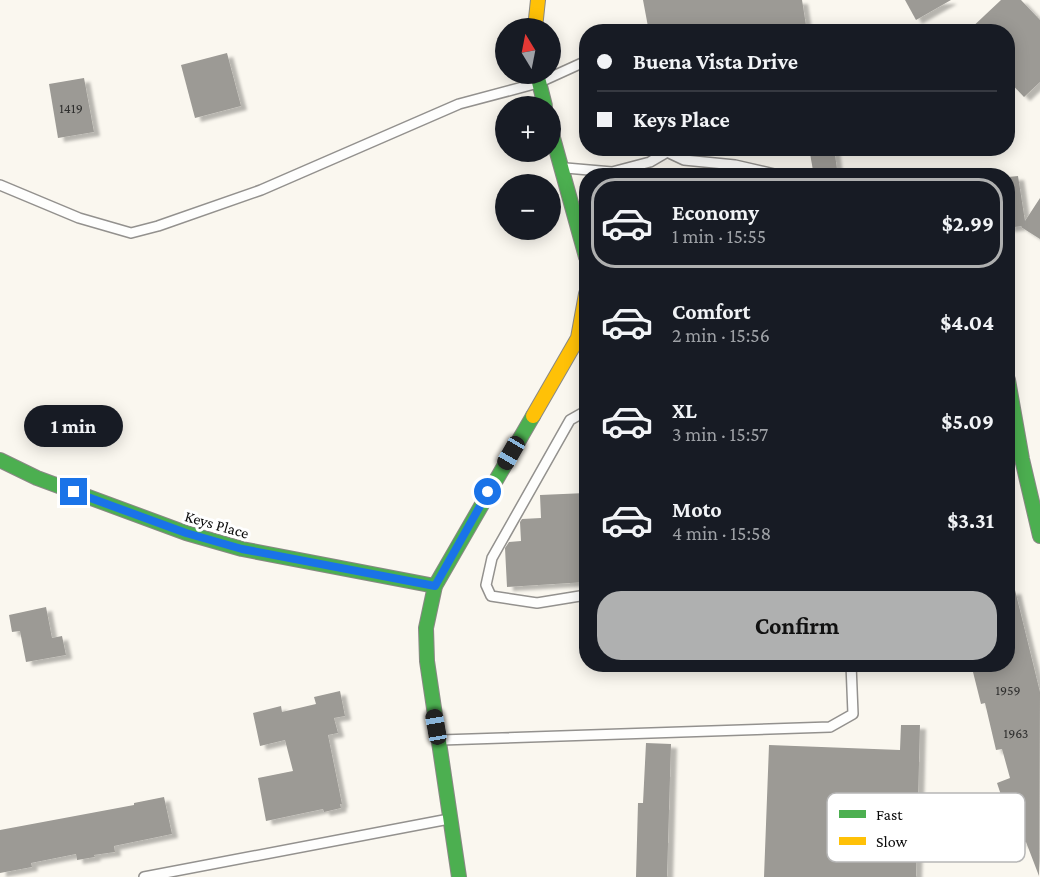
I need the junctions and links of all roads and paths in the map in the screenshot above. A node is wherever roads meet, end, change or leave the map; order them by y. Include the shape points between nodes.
1 (538, 0) edge
2 (536, 18) edge
3 (579, 64) edge
4 (561, 70) edge
5 (520, 84) edge
6 (659, 156) edge
7 (677, 156) edge
8 (560, 162) edge
9 (562, 167) junction
10 (632, 168) edge
11 (748, 168) edge
12 (579, 169) edge
13 (0, 185) edge
14 (579, 231) edge
15 (579, 332) edge
16 (579, 415) edge
17 (1015, 420) edge
18 (0, 460) edge
19 (1040, 536) edge
20 (435, 586) junction
21 (579, 596) edge
22 (851, 672) edge
23 (438, 740) junction
24 (450, 819) junction
25 (144, 877) edge
26 (459, 877) edge

1 - 2 street
3 - 4 lane
5 - 13 lane via 459,104 261,190 131,232 79,218
6 - 10 lane
7 - 11 lane
8 - 9 street
9 - 12 lane
9 - 14 street
15 - 20 street
16 - 21 lane via 564,429 492,558 486,585 490,596 537,603
17 - 19 street
18 - 20 street, Keys Place via 37,478 186,533 242,549
20 - 23 street via 426,639
22 - 23 lane via 853,714 830,728
23 - 24 street
24 - 25 lane
24 - 26 street

